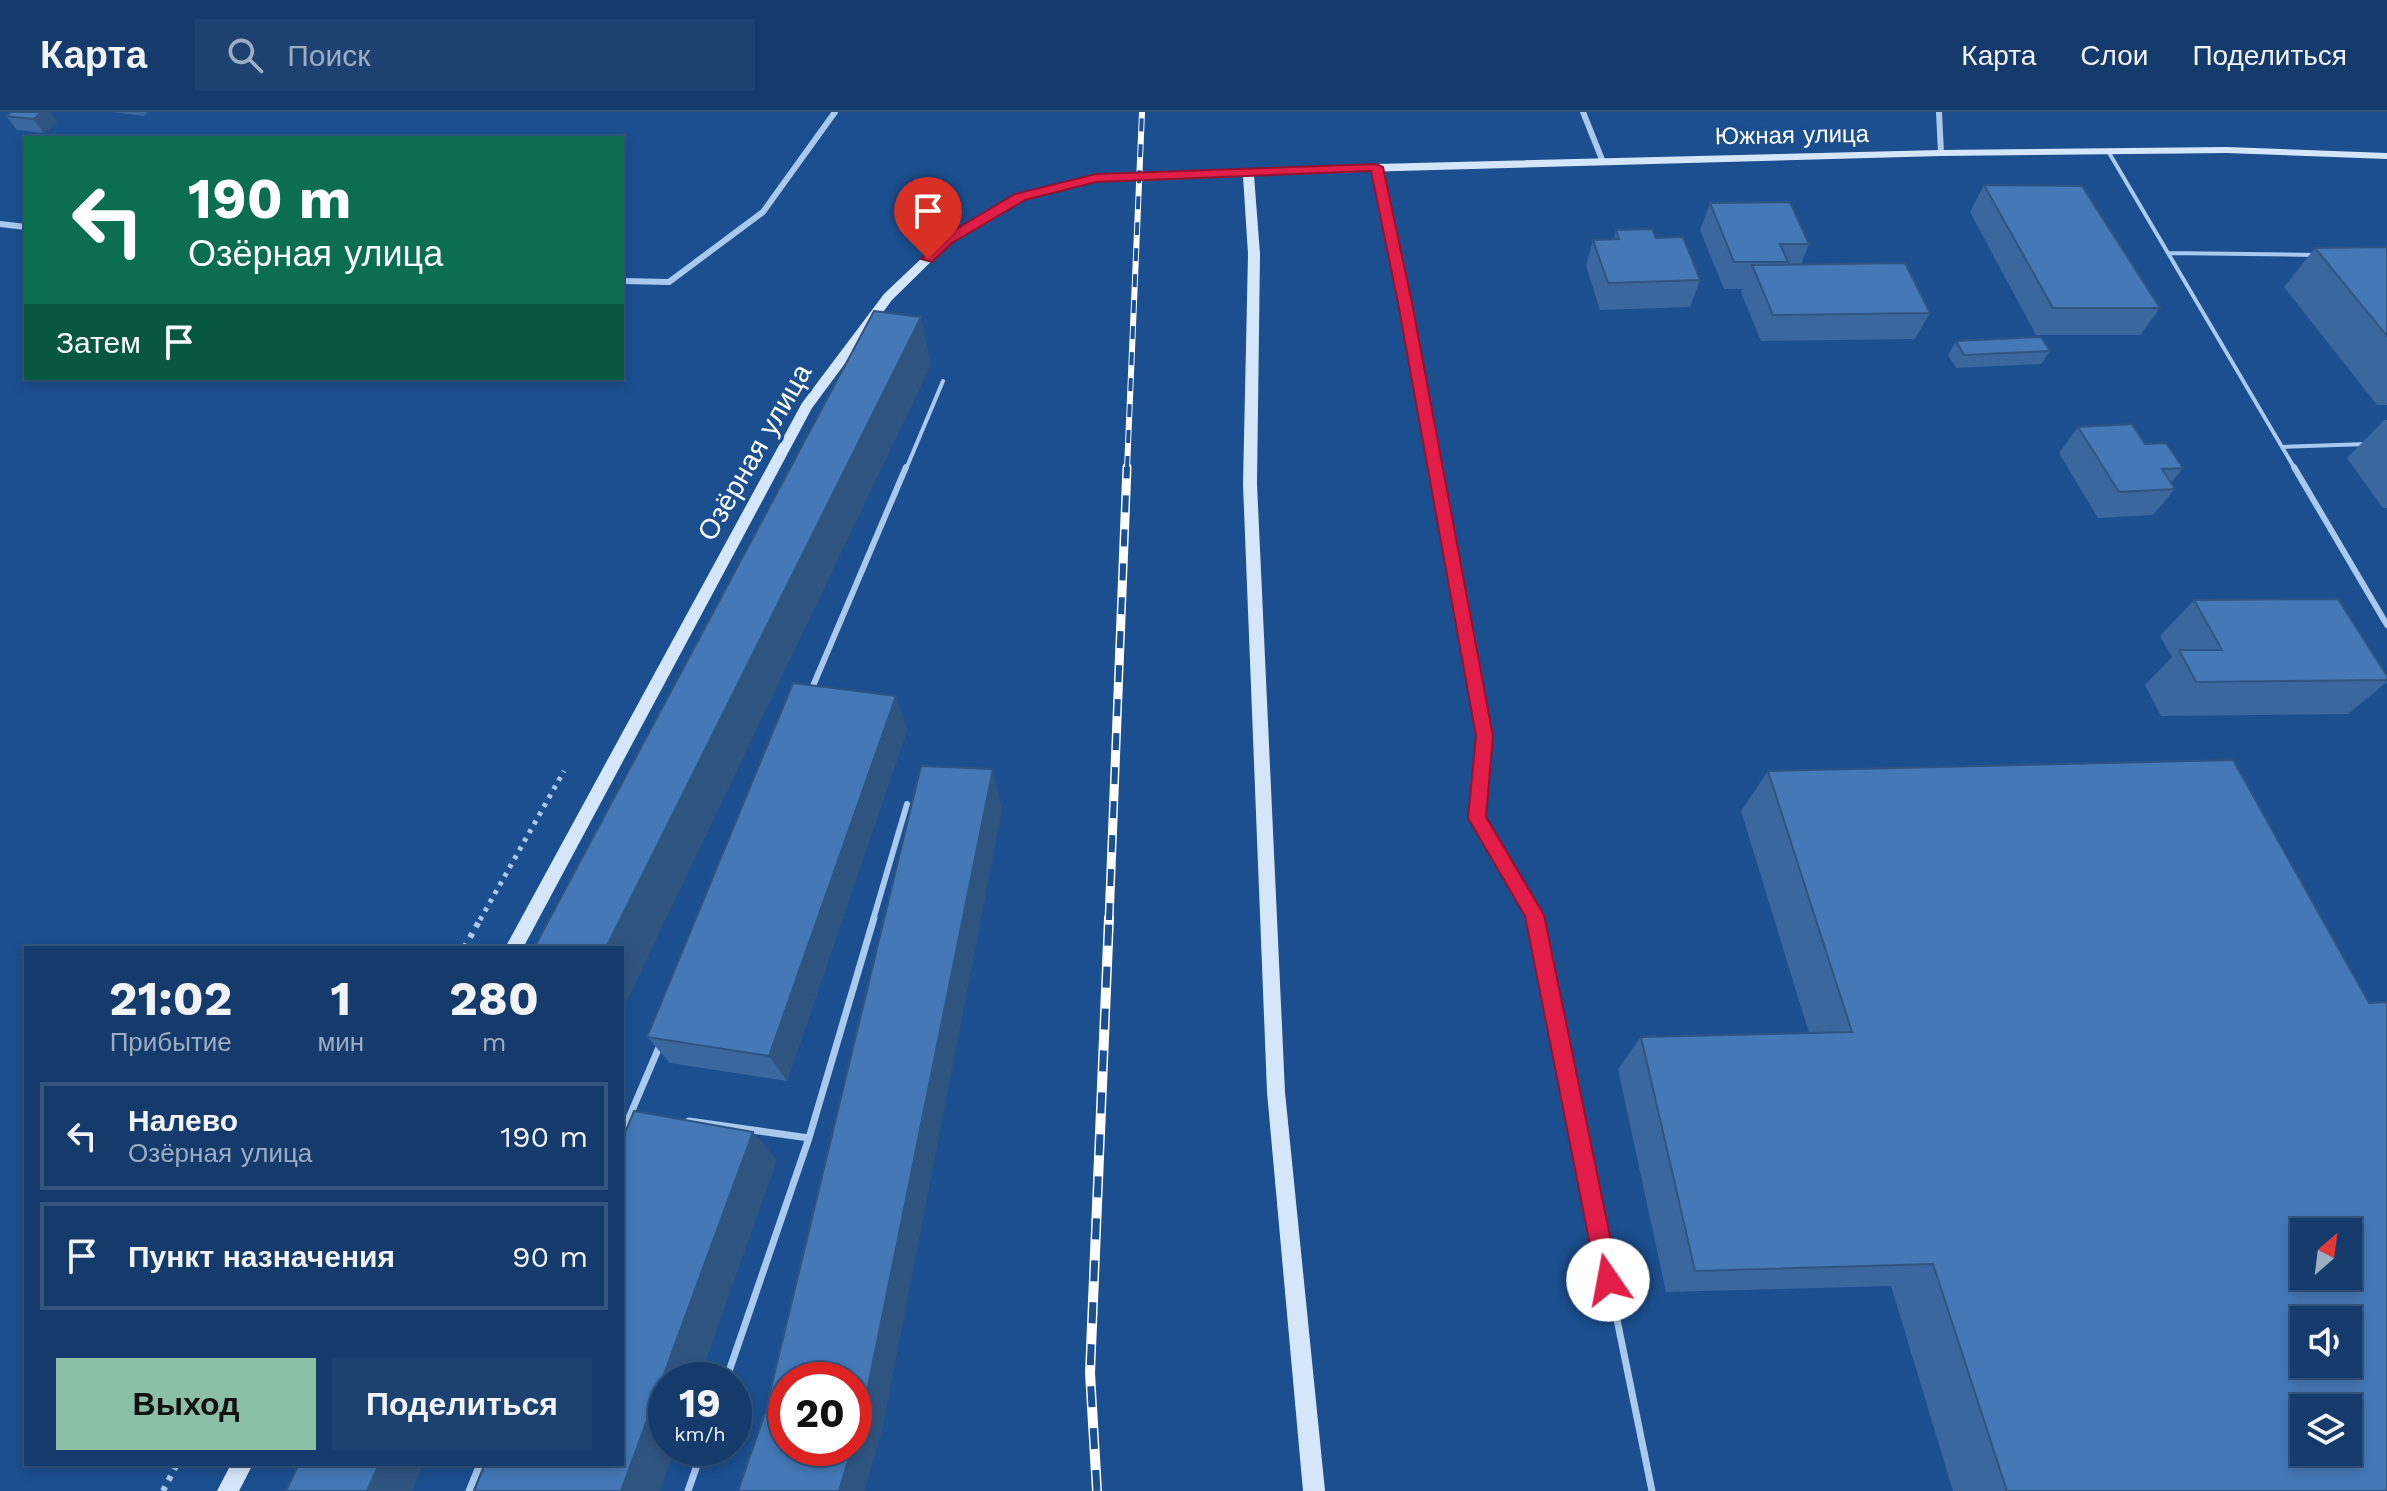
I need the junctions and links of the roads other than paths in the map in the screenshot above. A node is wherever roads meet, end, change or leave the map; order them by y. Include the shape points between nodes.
1 (835, 112) edge
2 (1583, 112) edge
3 (1939, 112) edge
4 (2108, 151) junction
5 (1941, 153) junction
6 (2387, 156) edge
7 (1603, 162) junction
8 (1383, 167) junction
9 (1248, 174) junction
10 (0, 224) edge
11 (24, 227) edge
12 (2168, 253) junction
13 (2324, 255) edge
14 (624, 281) edge
15 (943, 381) dead end
16 (2372, 444) dead end
17 (2282, 447) junction
18 (2387, 625) edge
19 (806, 703) edge
20 (907, 804) dead end
21 (515, 946) edge
22 (663, 1039) edge
23 (624, 1111) edge
24 (631, 1112) junction
25 (646, 1114) edge
26 (676, 1119) edge
27 (624, 1129) edge
28 (809, 1138) junction
29 (732, 1362) edge
30 (241, 1466) edge
31 (479, 1466) edge
32 (697, 1466) edge
33 (228, 1491) edge
34 (469, 1491) edge
35 (688, 1491) edge
36 (1314, 1491) edge
37 (1652, 1491) edge

1 - 14 street via 763,212 669,282
2 - 7 street
3 - 5 street
4 - 5 street, Южная улица
4 - 6 street, Южная улица
4 - 12 lane
5 - 7 street, Южная улица
7 - 8 street, Южная улица
8 - 9 street, Озёрная улица
8 - 37 lane via 1485,736 1477,818 1534,915
9 - 21 street, Озёрная улица via 1096,178 1020,197 947,240 888,297 807,406
9 - 36 street via 1254,254 1250,484 1276,1092
10 - 11 street
12 - 13 lane
12 - 17 lane
15 - 19 lane
16 - 17 lane
17 - 18 lane
20 - 28 lane
22 - 24 lane
23 - 24 lane
24 - 25 lane
24 - 27 lane
26 - 28 lane
28 - 29 lane
30 - 33 street
31 - 34 lane
32 - 35 lane

